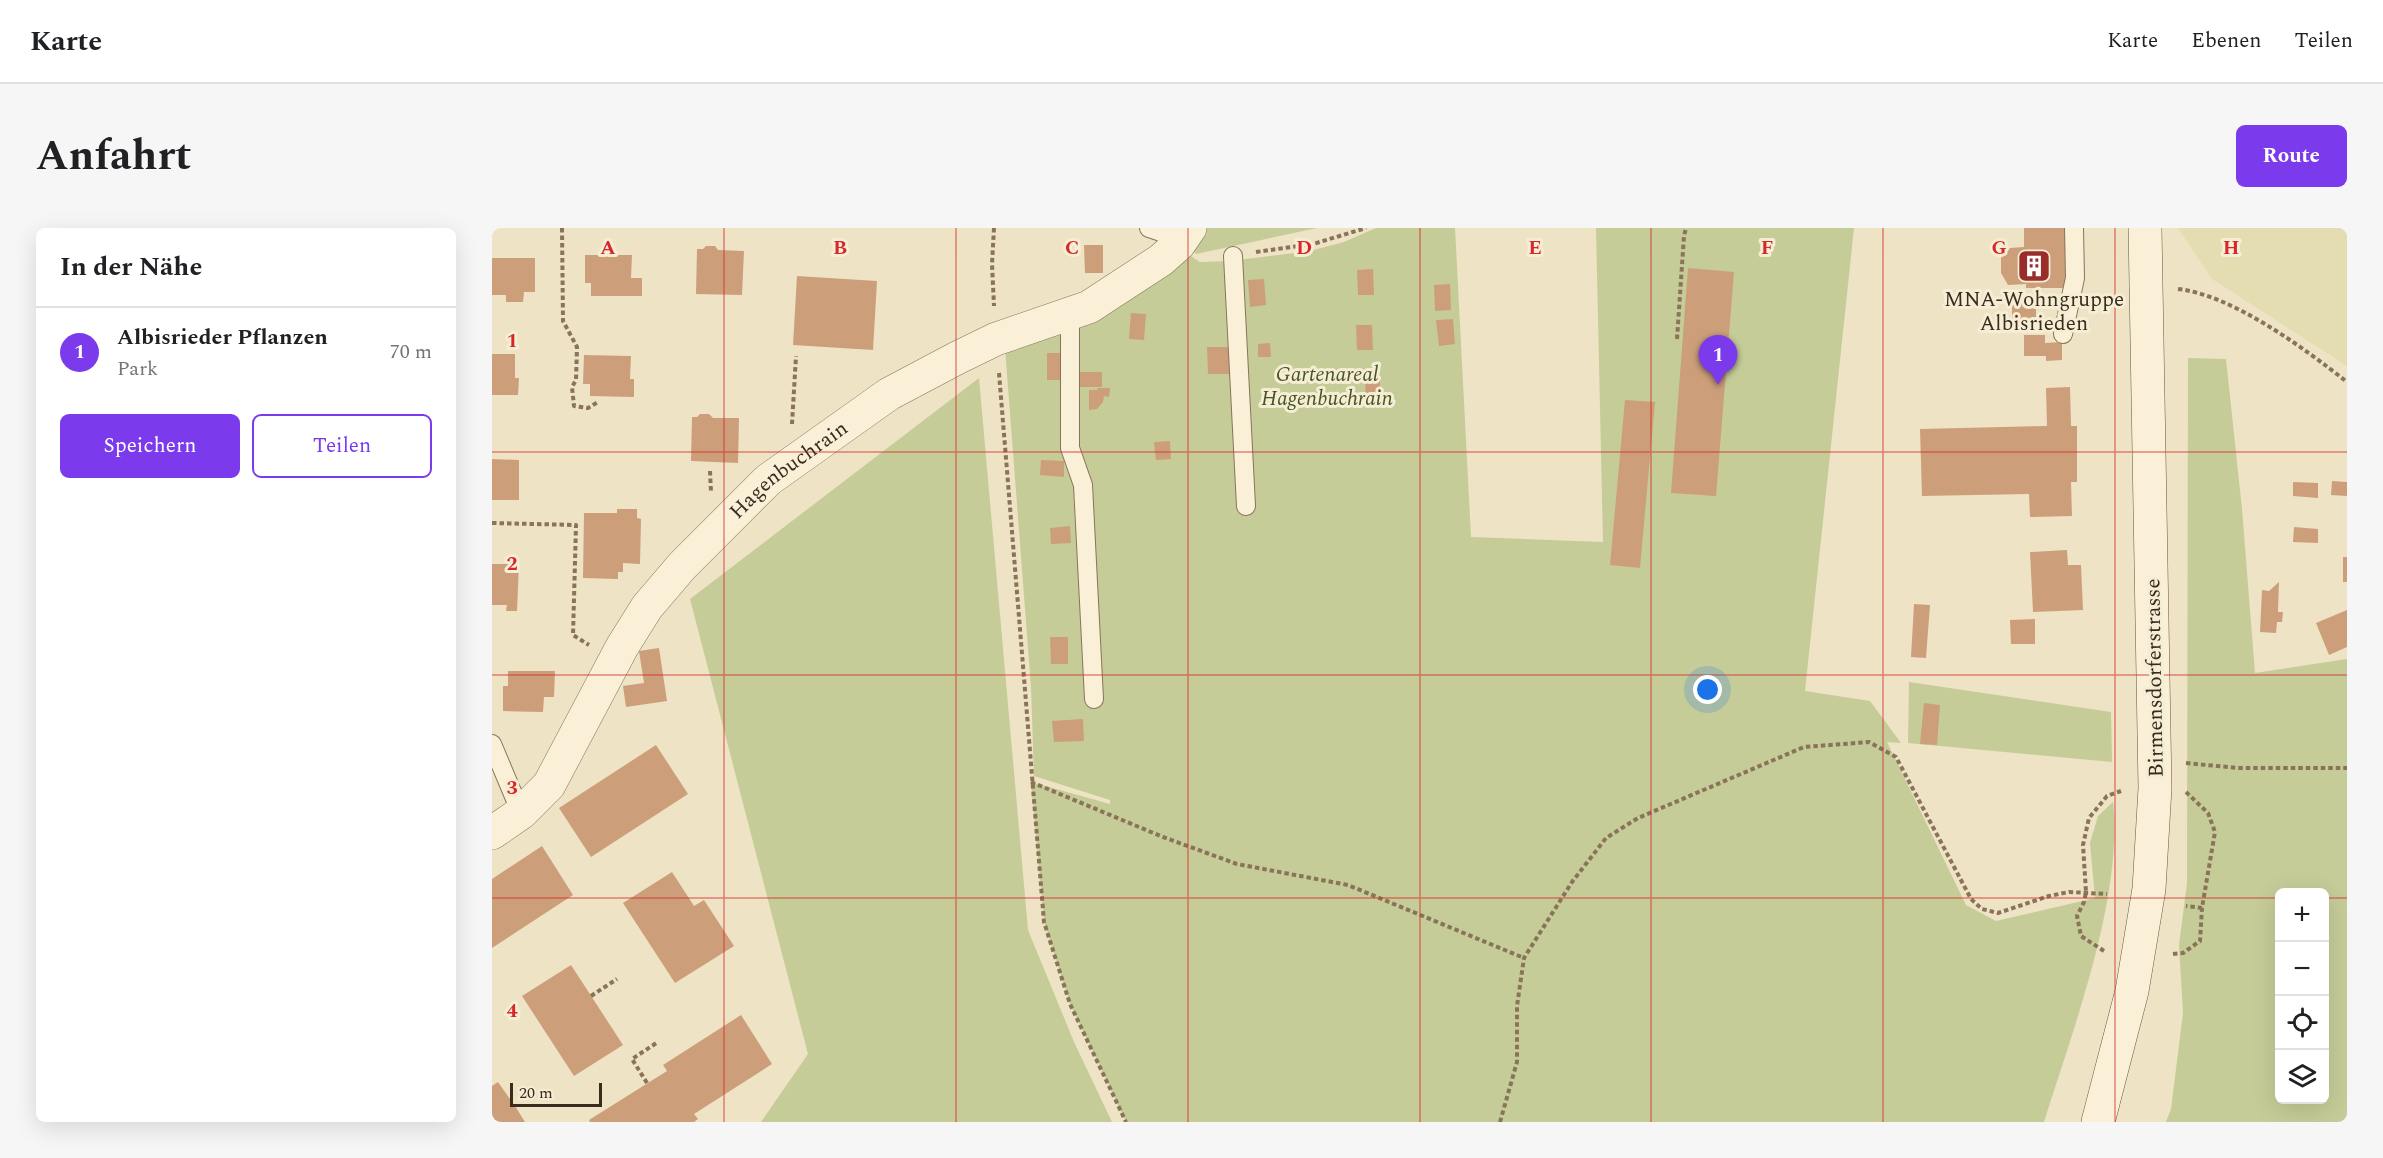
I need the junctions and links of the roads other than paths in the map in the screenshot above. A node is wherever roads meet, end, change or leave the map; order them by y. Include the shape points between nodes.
1 (1149, 228) edge
2 (2074, 228) edge
3 (2145, 228) edge
4 (1185, 236) edge
5 (1233, 256) dead end
6 (1070, 314) junction
7 (2063, 334) dead end
8 (1246, 506) dead end
9 (1094, 699) dead end
10 (492, 744) edge
11 (521, 813) junction
12 (492, 833) edge
13 (2098, 1122) edge

1 - 4 lane
2 - 7 lane via 2075,278
3 - 13 street, Birmensdorferstrasse via 2156,788 2149,890 2132,991
4 - 6 street, Hagenbuchrain via 1161,260 1089,307
5 - 8 lane
6 - 9 lane via 1070,448 1083,485
6 - 11 street, Hagenbuchrain via 996,339 889,394 768,480 647,607 622,646 549,785
10 - 11 lane
11 - 12 street, Hagenbuchrain

